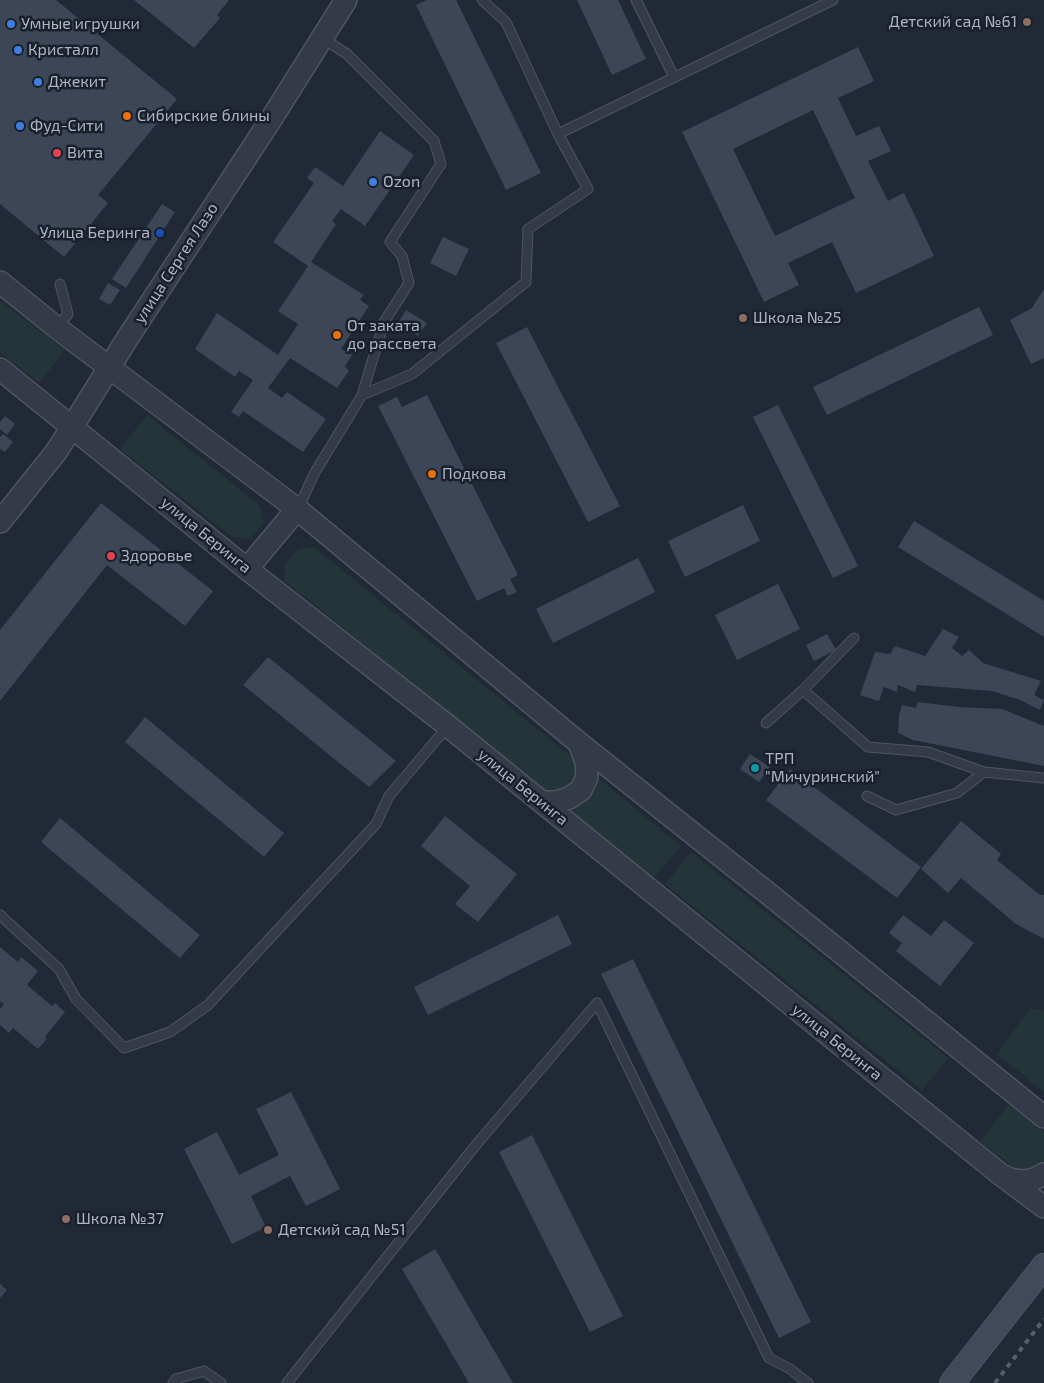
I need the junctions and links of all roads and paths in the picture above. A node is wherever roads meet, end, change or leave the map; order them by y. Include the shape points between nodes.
1 (346, 0) edge
2 (482, 0) edge
3 (636, 0) edge
4 (833, 0) edge
5 (322, 38) junction
6 (674, 77) junction
7 (558, 134) junction
8 (0, 282) edge
9 (60, 284) dead end
10 (57, 328) junction
11 (110, 367) junction
12 (0, 369) edge
13 (362, 395) junction
14 (72, 427) junction
15 (297, 509) junction
16 (0, 522) edge
17 (247, 569) junction
18 (854, 638) dead end
19 (803, 690) junction
20 (766, 723) dead end
21 (448, 726) junction
22 (579, 743) junction
23 (984, 772) junction
24 (1044, 778) edge
25 (867, 796) dead end
26 (542, 802) junction
27 (0, 915) edge
28 (1044, 1117) edge
29 (1000, 1174) junction
30 (1044, 1174) edge
31 (1044, 1207) edge
32 (1044, 1266) edge
33 (173, 1383) edge
34 (221, 1383) edge
35 (287, 1383) edge
36 (808, 1383) edge
37 (952, 1383) edge

1 - 5 street, улица Сергея Лазо
2 - 7 lane via 506,22
3 - 6 lane
4 - 6 lane
5 - 11 street, улица Сергея Лазо
5 - 13 lane via 347,54 434,141 441,164 390,242 402,256 409,283 384,322
6 - 7 lane
7 - 13 lane via 588,189 528,229 526,282 412,374
8 - 10 street
9 - 10 lane via 68,314
10 - 11 street
11 - 14 street, улица Сергея Лазо
11 - 15 street
12 - 14 street, улица Беринга
13 - 15 lane via 314,474
14 - 16 street, улица Сергея Лазо
14 - 17 street, улица Беринга
15 - 17 street
15 - 22 street
17 - 21 street, улица Беринга
18 - 19 lane
19 - 20 lane
19 - 23 lane via 868,747 928,752
21 - 26 street, улица Беринга
21 - 27 lane via 389,796 376,824 208,1005 170,1032 124,1048 76,999 59,970
22 - 26 street via 587,777 581,790 556,802
22 - 28 street
23 - 24 lane
23 - 25 lane via 957,793 896,810
26 - 29 street, улица Беринга
29 - 30 street via 1021,1181
29 - 31 street, улица Беринга
32 - 37 main road
33 - 34 lane via 176,1378 204,1371
35 - 36 lane via 469,1154 597,1003 769,1358

